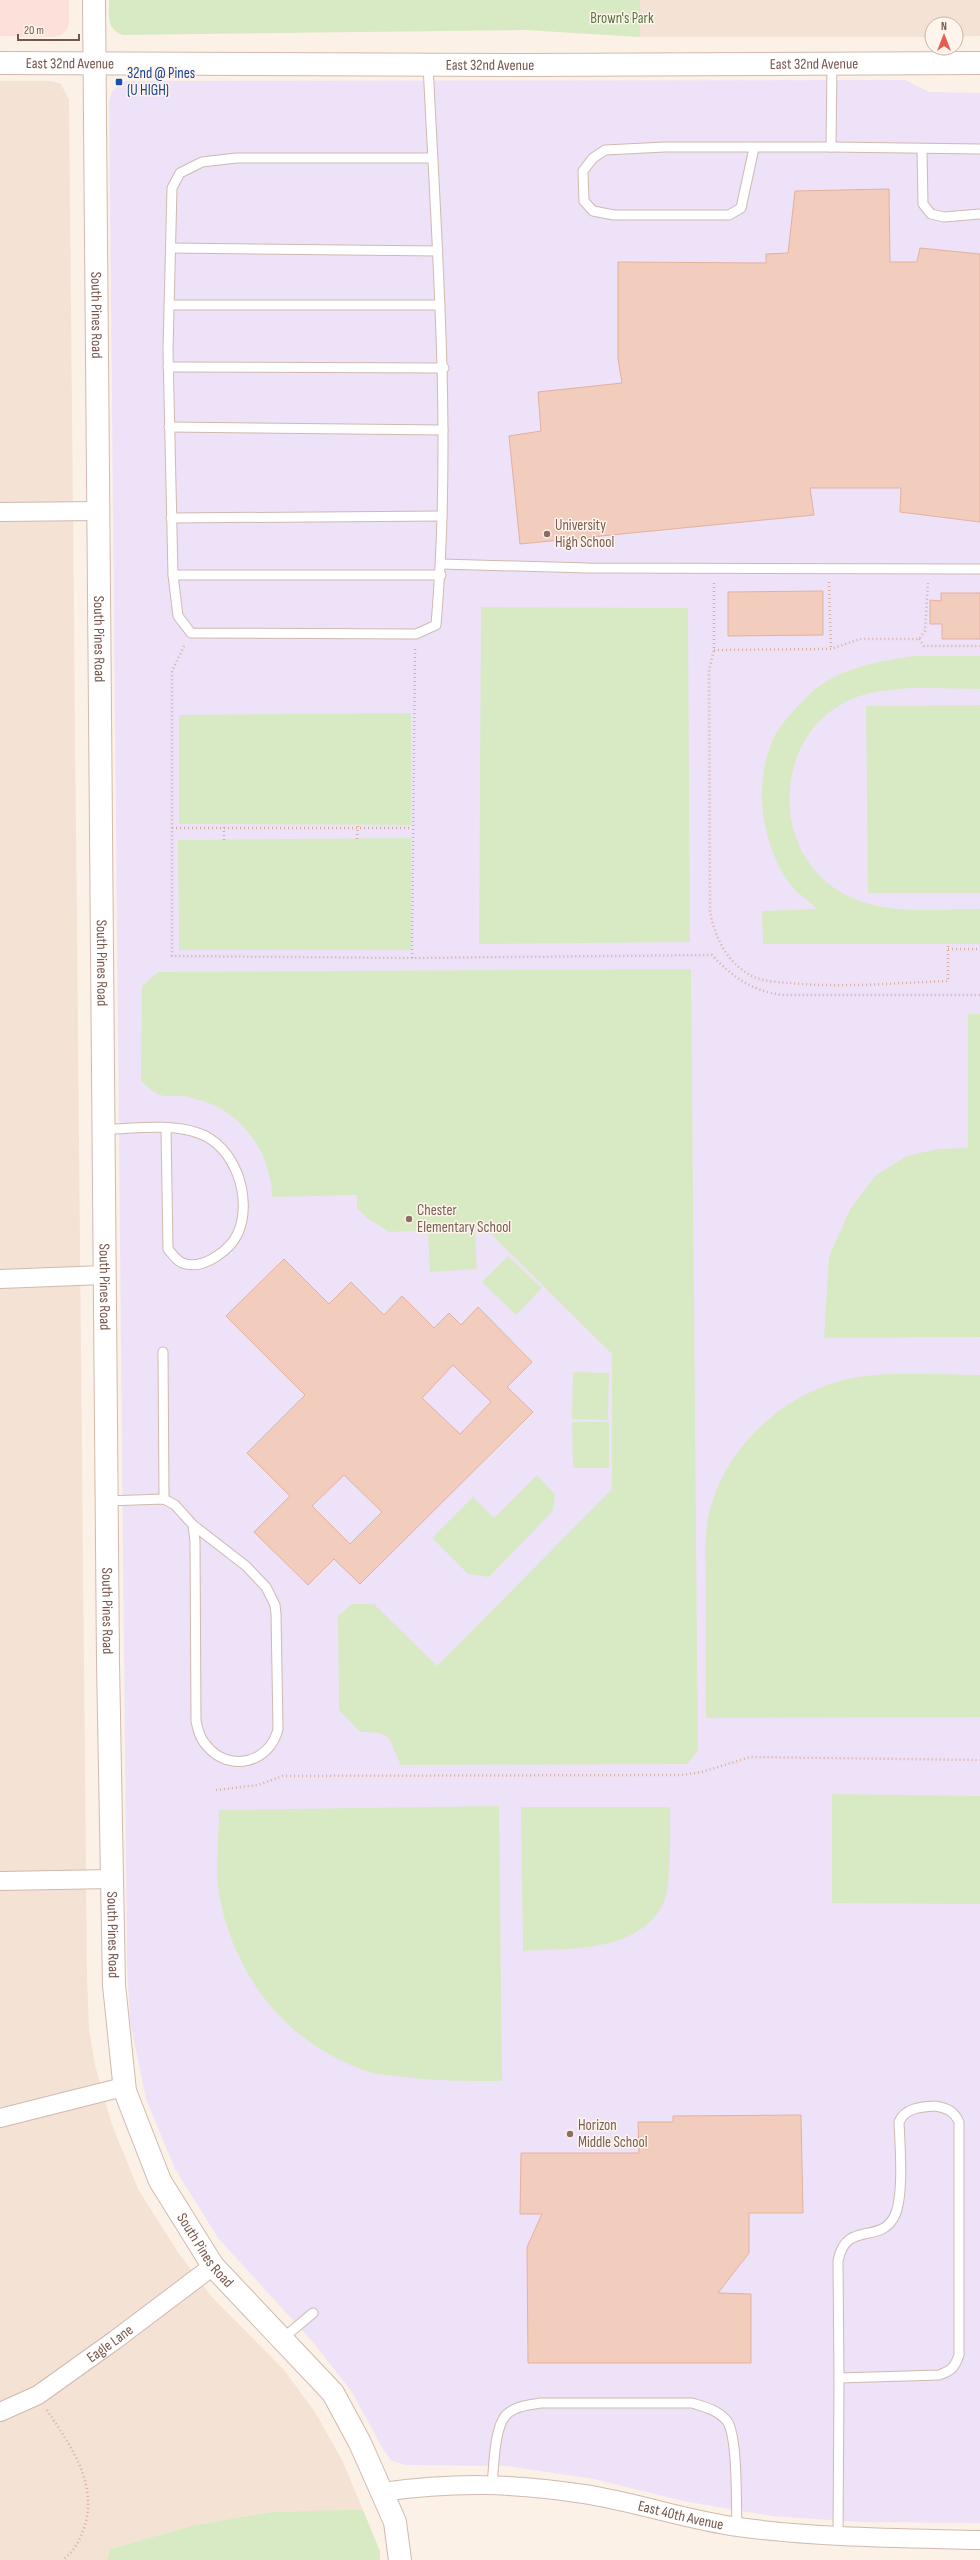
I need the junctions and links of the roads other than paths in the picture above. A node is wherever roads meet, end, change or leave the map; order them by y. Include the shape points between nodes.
1 (94, 0) edge
2 (95, 62) junction
3 (0, 63) edge
4 (980, 63) edge
5 (428, 64) junction
6 (832, 64) junction
7 (831, 147) junction
8 (754, 148) junction
9 (922, 149) junction
10 (980, 149) edge
11 (433, 158) junction
12 (980, 214) edge
13 (170, 248) junction
14 (438, 250) junction
15 (169, 305) junction
16 (440, 305) junction
17 (168, 367) junction
18 (444, 368) junction
19 (169, 426) junction
20 (443, 430) junction
21 (100, 511) junction
22 (0, 512) edge
23 (442, 516) junction
24 (172, 518) junction
25 (441, 564) junction
26 (980, 569) edge
27 (173, 575) junction
28 (440, 575) junction
29 (103, 1129) junction
30 (166, 1129) junction
31 (104, 1275) junction
32 (0, 1279) edge
33 (163, 1352) dead end
34 (164, 1499) junction
35 (106, 1501) junction
36 (193, 1525) junction
37 (113, 1879) junction
38 (0, 1881) edge
39 (125, 2091) junction
40 (0, 2118) edge
41 (213, 2266) junction
42 (313, 2313) dead end
43 (282, 2339) junction
44 (839, 2378) junction
45 (0, 2412) edge
46 (492, 2484) junction
47 (383, 2492) junction
48 (737, 2527) junction
49 (838, 2537) junction
50 (980, 2540) edge
51 (400, 2560) edge

1 - 2 street, South Pines Road
2 - 3 street, East 32nd Avenue
2 - 5 street, East 32nd Avenue
2 - 21 street, South Pines Road
4 - 6 street, East 32nd Avenue
5 - 6 street, East 32nd Avenue
5 - 11 lane
6 - 7 lane
7 - 8 lane
7 - 9 lane
8 - 8 lane via 665,147 605,150 593,158 583,171 584,202 593,211 614,215 729,215 741,208
9 - 10 lane
9 - 12 lane via 923,204 931,214 944,217
11 - 13 lane via 236,158 202,162 180,173 172,188
11 - 14 lane
13 - 14 lane
13 - 15 lane
14 - 16 lane
15 - 16 lane
15 - 17 lane
16 - 18 lane
17 - 18 lane
17 - 19 lane
18 - 20 lane
19 - 20 lane
19 - 24 lane
20 - 23 lane
21 - 22 street
21 - 29 street, South Pines Road
23 - 24 lane
23 - 25 lane
24 - 27 lane
25 - 26 lane via 714,569
25 - 28 lane
27 - 28 lane
27 - 28 lane via 178,616 191,633 416,634 436,624
29 - 30 lane
29 - 31 street, South Pines Road
30 - 30 lane via 198,1132 212,1139 226,1153 236,1170 241,1187 242,1219 238,1233 231,1243 209,1260 196,1264 185,1264 176,1259 168,1249
31 - 32 street
31 - 35 street, South Pines Road
33 - 34 lane
34 - 35 lane
34 - 36 lane via 175,1505
35 - 37 street, South Pines Road
36 - 36 lane via 220,1544 266,1587 275,1605 278,1729 272,1744 250,1762 222,1758 206,1746 196,1721
37 - 38 street
37 - 39 street, South Pines Road via 114,1985
39 - 40 street via 122,2086
39 - 41 street, South Pines Road via 160,2181
41 - 43 street, South Pines Road
41 - 45 street, Eagle Lane via 38,2395
42 - 43 lane
43 - 47 street, South Pines Road via 333,2393
44 - 44 lane via 944,2373 955,2365 958,2355 959,2122 956,2115 947,2108 922,2106 902,2115 899,2122 900,2185 895,2214 888,2225 873,2233 851,2238 840,2248
44 - 49 lane
46 - 47 street, East 40th Avenue via 435,2485
46 - 48 street, East 40th Avenue via 585,2494
46 - 48 lane via 499,2430 506,2416 521,2407 541,2403 692,2403 714,2410 727,2422 733,2438
47 - 51 street, South Pines Road via 395,2522
48 - 49 street, East 40th Avenue
49 - 50 street, East 40th Avenue

